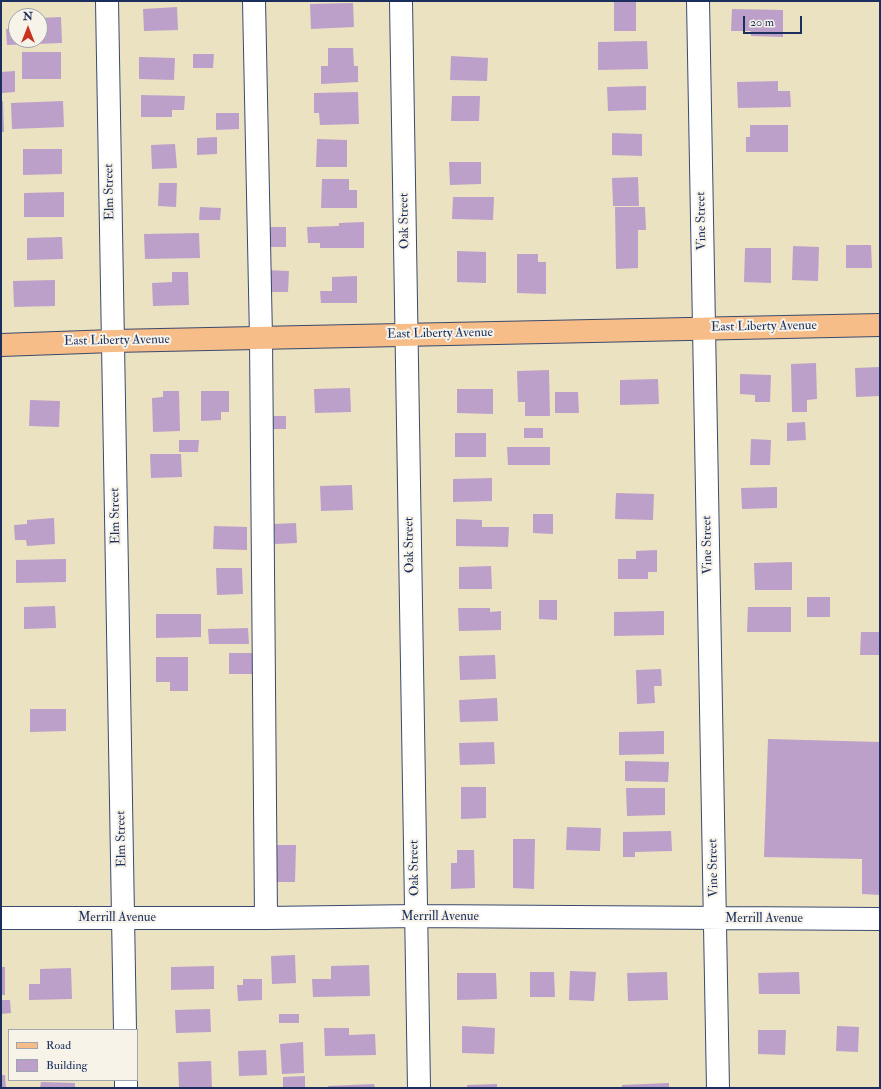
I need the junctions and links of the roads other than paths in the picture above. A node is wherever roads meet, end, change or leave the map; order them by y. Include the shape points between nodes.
1 (107, 1) edge
2 (254, 1) edge
3 (401, 1) edge
4 (698, 1) edge
5 (880, 325) edge
6 (704, 328) junction
7 (406, 334) junction
8 (261, 338) junction
9 (113, 341) junction
10 (1, 345) edge
11 (416, 916) junction
12 (1, 918) edge
13 (124, 918) junction
14 (266, 918) junction
15 (715, 918) junction
16 (880, 919) edge
17 (125, 1029) edge
18 (420, 1088) edge
19 (718, 1088) edge

1 - 9 street, Elm Street
2 - 8 street
3 - 7 street, Oak Street
4 - 6 street, Vine Street
5 - 6 main road, East Liberty Avenue
6 - 7 main road, East Liberty Avenue
6 - 15 street, Vine Street
7 - 8 main road, East Liberty Avenue
7 - 11 street, Oak Street
8 - 9 main road, East Liberty Avenue
8 - 14 street
9 - 10 main road, East Liberty Avenue
9 - 13 street, Elm Street
11 - 14 street, Merrill Avenue
11 - 15 street, Merrill Avenue
11 - 18 street, Oak Street
12 - 13 street, Merrill Avenue
13 - 14 street, Merrill Avenue
13 - 17 street, Elm Street
15 - 16 street, Merrill Avenue
15 - 19 street, Vine Street

